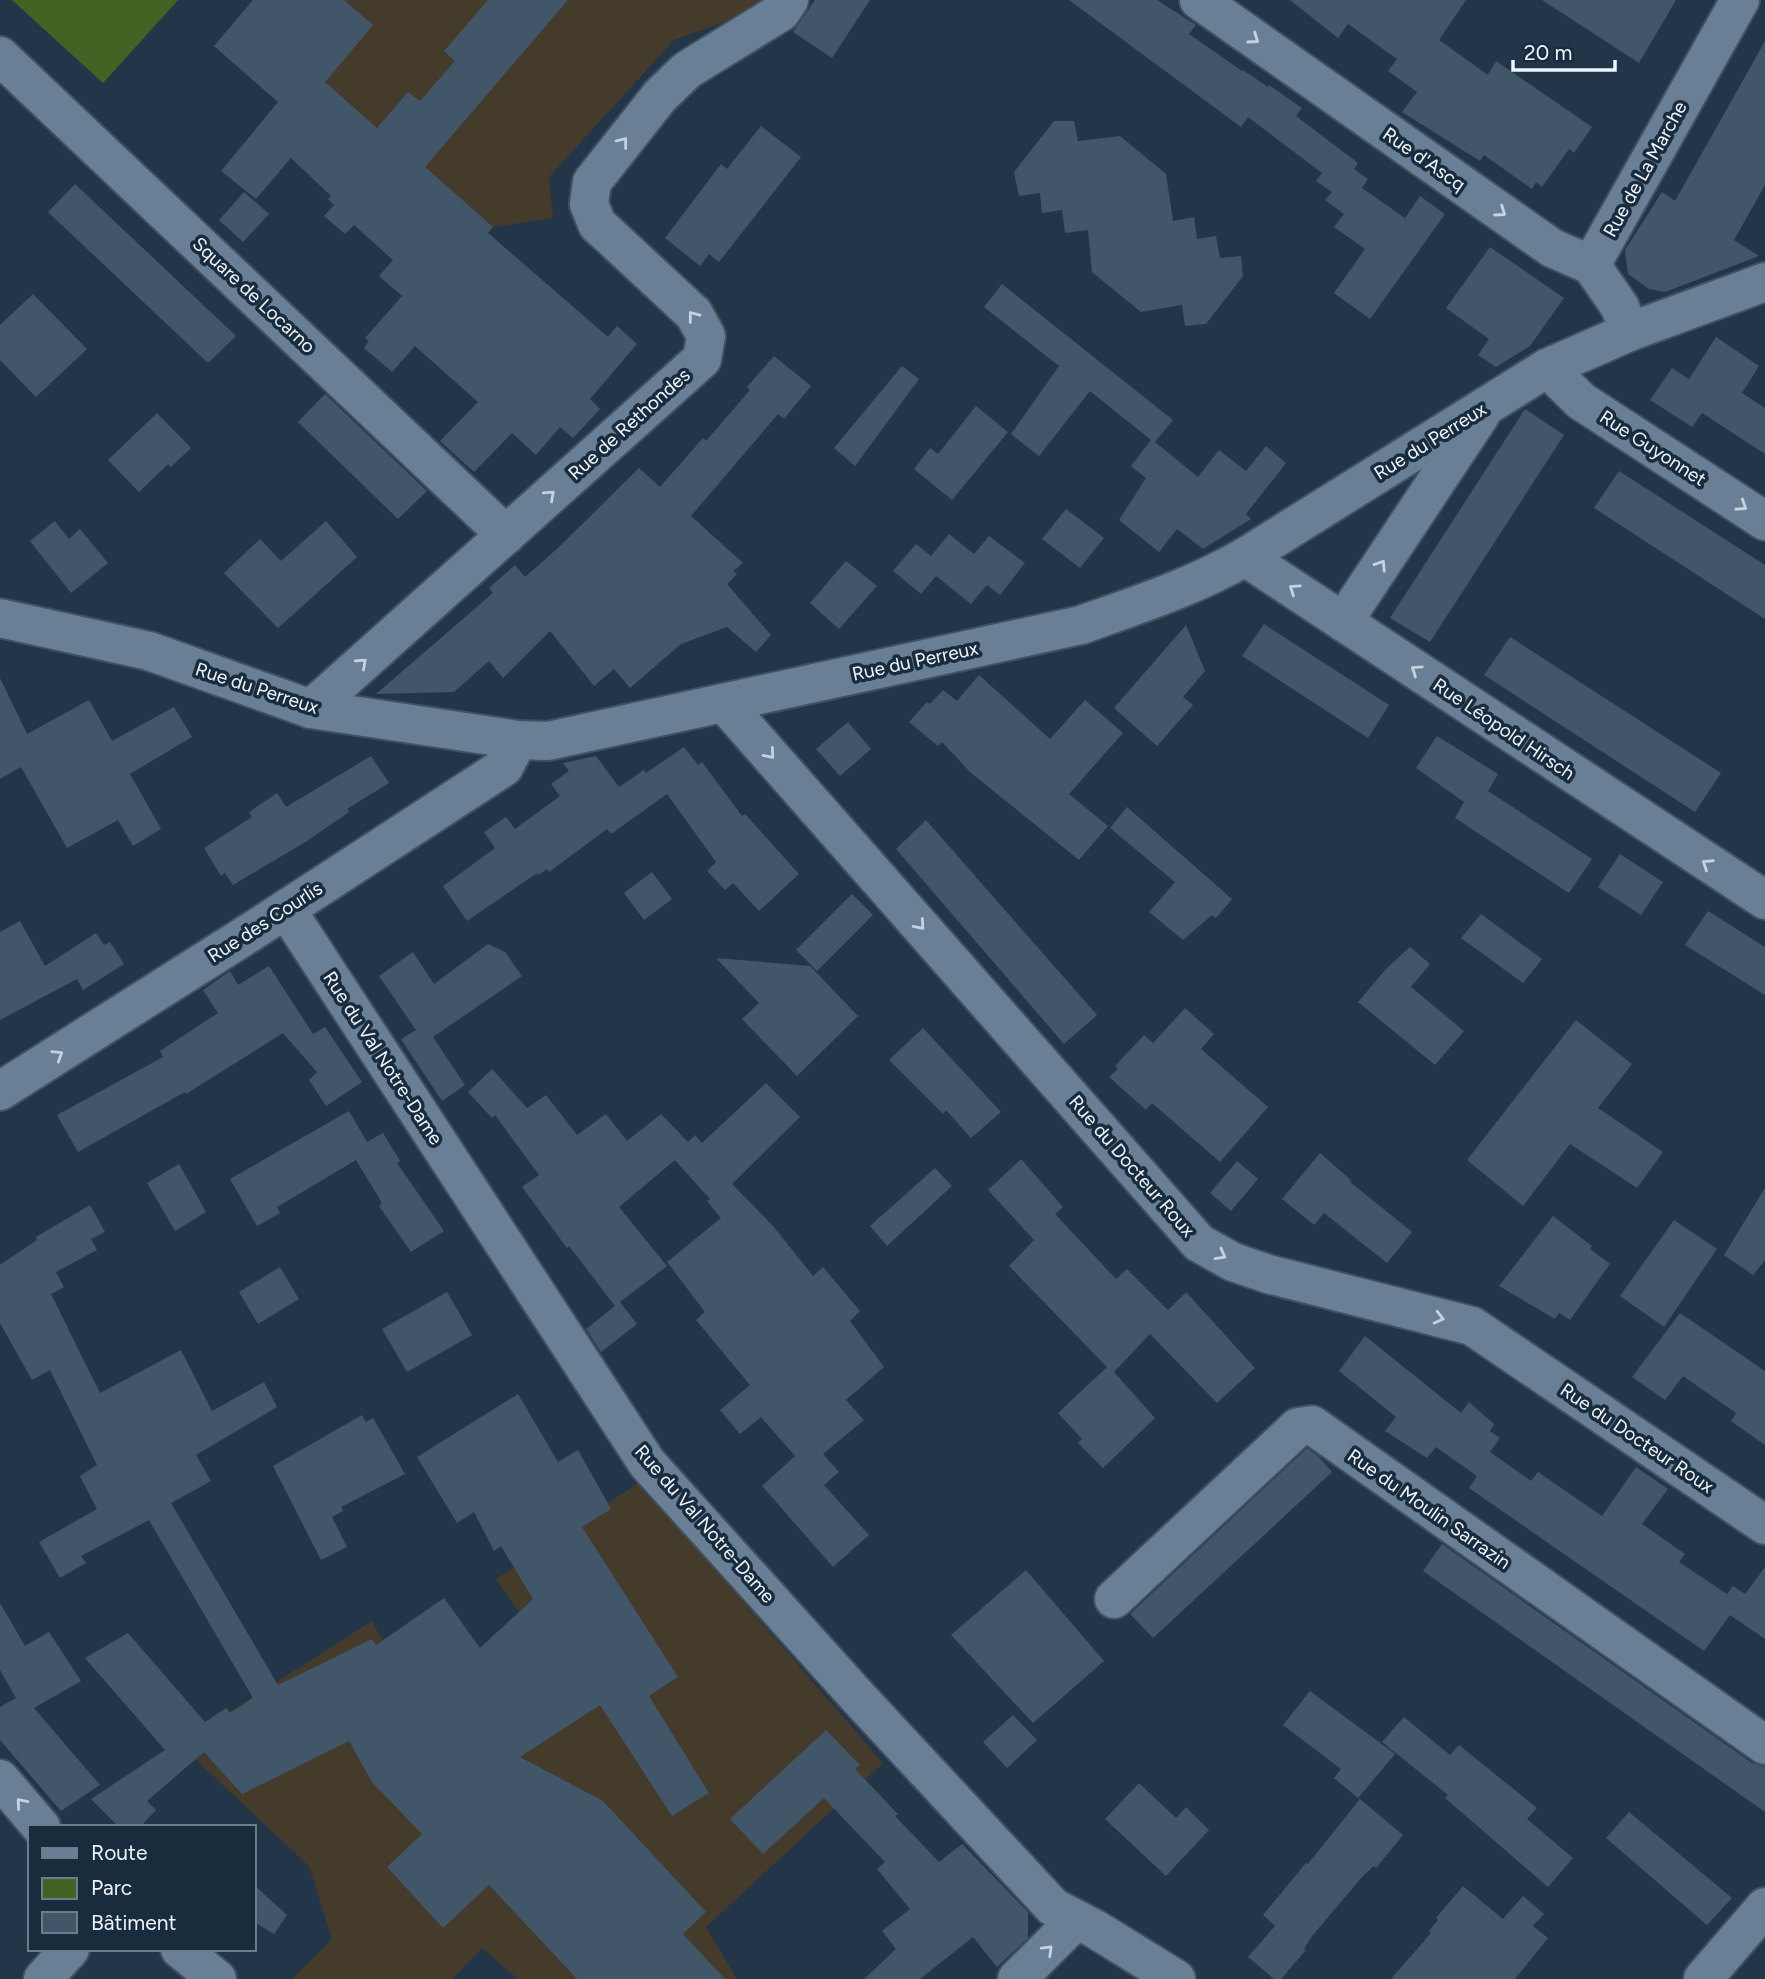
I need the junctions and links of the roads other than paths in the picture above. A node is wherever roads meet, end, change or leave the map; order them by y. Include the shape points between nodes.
1 (789, 0) edge
2 (1199, 0) edge
3 (1740, 0) edge
4 (0, 56) edge
5 (1591, 265) junction
6 (1765, 282) edge
7 (1629, 332) junction
8 (1547, 368) junction
9 (1486, 406) junction
10 (1765, 521) edge
11 (506, 535) junction
12 (1245, 557) junction
13 (0, 618) edge
14 (1343, 622) junction
15 (724, 703) junction
16 (312, 709) junction
17 (517, 740) junction
18 (1765, 900) edge
19 (286, 909) junction
20 (0, 1091) edge
21 (1765, 1525) edge
22 (1114, 1599) dead end
23 (1765, 1745) edge
24 (0, 1779) edge
25 (39, 1825) edge
26 (1765, 1907) edge
27 (1076, 1920) junction
28 (68, 1951) edge
29 (182, 1951) edge
30 (44, 1979) edge
31 (217, 1979) edge
32 (1017, 1979) edge
33 (1176, 1979) edge
34 (1703, 1979) edge

11 -> 1 street, Rue de Rethondes via 702,359 706,336 694,314 597,225 589,204 592,182 660,96 687,70 781,12
2 -> 5 street, Rue d'Ascq via 1552,248
3 - 5 street, Rue de La Marche
4 - 11 street, Square de Locarno
5 - 7 street via 1620,307
6 - 7 street, Rue du Perreux
7 - 8 street, Rue du Perreux
8 - 9 street, Rue du Perreux
8 -> 10 street, Rue Guyonnet via 1581,401
9 - 12 street, Rue du Perreux
14 -> 9 street
16 -> 11 street, Rue de Rethondes
14 -> 12 street, Rue Léopold Hirsch
12 - 15 street, Rue du Perreux via 1164,596 1081,625
13 - 16 street, Rue du Perreux via 149,651
18 -> 14 street, Rue Léopold Hirsch
15 - 17 street, Rue du Perreux via 548,741
15 -> 21 street, Rue du Docteur Roux via 1199,1243 1268,1275 1472,1326
16 - 17 street, Rue du Perreux
17 - 19 street, Rue des Courlis via 504,767
20 -> 19 street, Rue des Courlis
19 - 27 street, Rue du Val Notre-Dame via 647,1463 1043,1897
22 - 23 street, Rue du Moulin Sarrazin via 1298,1427 1312,1426
25 -> 24 street
26 - 34 street
32 -> 27 street
27 - 33 street, Rue du Val Notre-Dame
28 - 30 street
29 - 31 street

